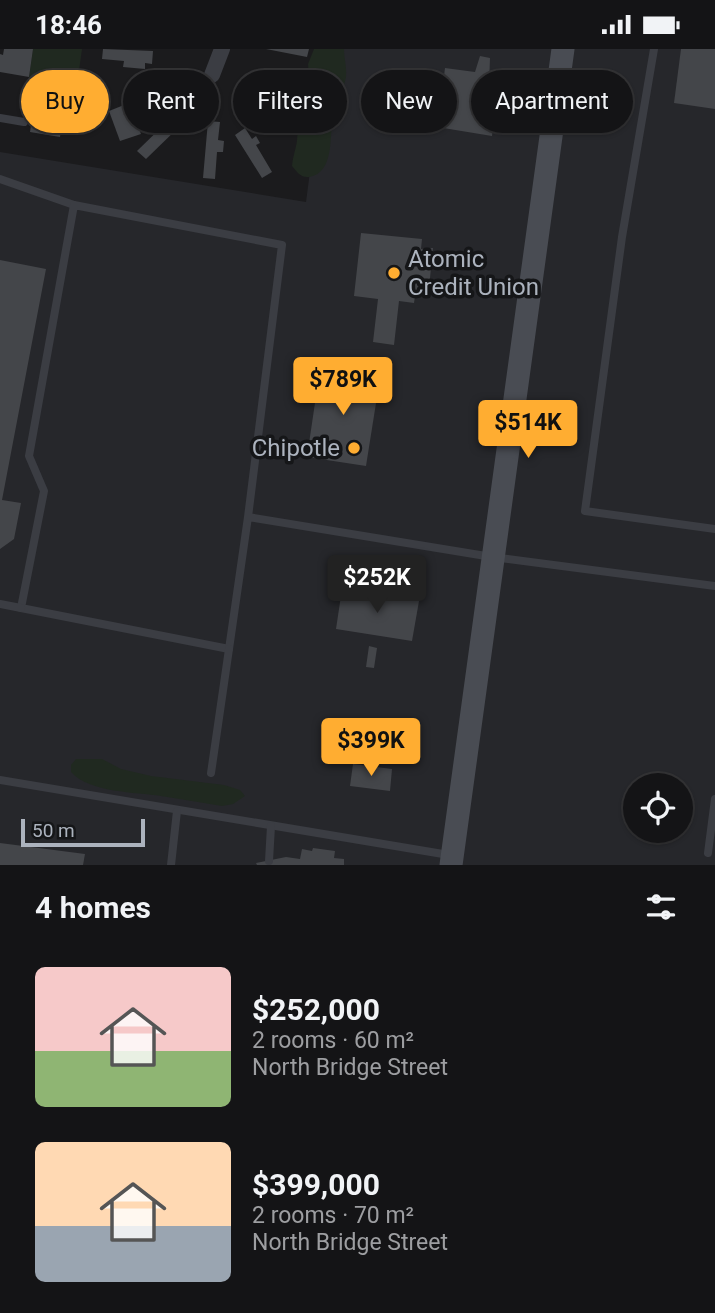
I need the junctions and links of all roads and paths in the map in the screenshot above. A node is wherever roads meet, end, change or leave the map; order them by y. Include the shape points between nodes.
1 (222, 49) edge
2 (563, 49) edge
3 (654, 49) edge
4 (214, 70) edge
5 (0, 118) edge
6 (21, 122) edge
7 (0, 179) edge
8 (75, 205) junction
9 (248, 517) junction
10 (715, 529) edge
11 (492, 557) junction
12 (715, 586) edge
13 (0, 604) edge
14 (21, 608) junction
15 (229, 649) junction
16 (211, 773) dead end
17 (0, 781) edge
18 (715, 799) edge
19 (177, 811) junction
20 (271, 826) junction
21 (708, 853) dead end
22 (269, 860) dead end
23 (452, 860) edge
24 (171, 865) edge

1 - 4 street
2 - 11 main road
3 - 10 lane via 622,237 585,511
5 - 6 lane
7 - 8 lane
8 - 9 lane via 282,245
8 - 14 lane via 29,456 44,491
9 - 11 lane
9 - 15 lane
11 - 12 lane
11 - 23 main road
13 - 14 lane
14 - 15 lane
15 - 16 lane
17 - 19 lane
18 - 21 lane
19 - 20 lane
19 - 24 lane
20 - 22 lane
20 - 23 lane

